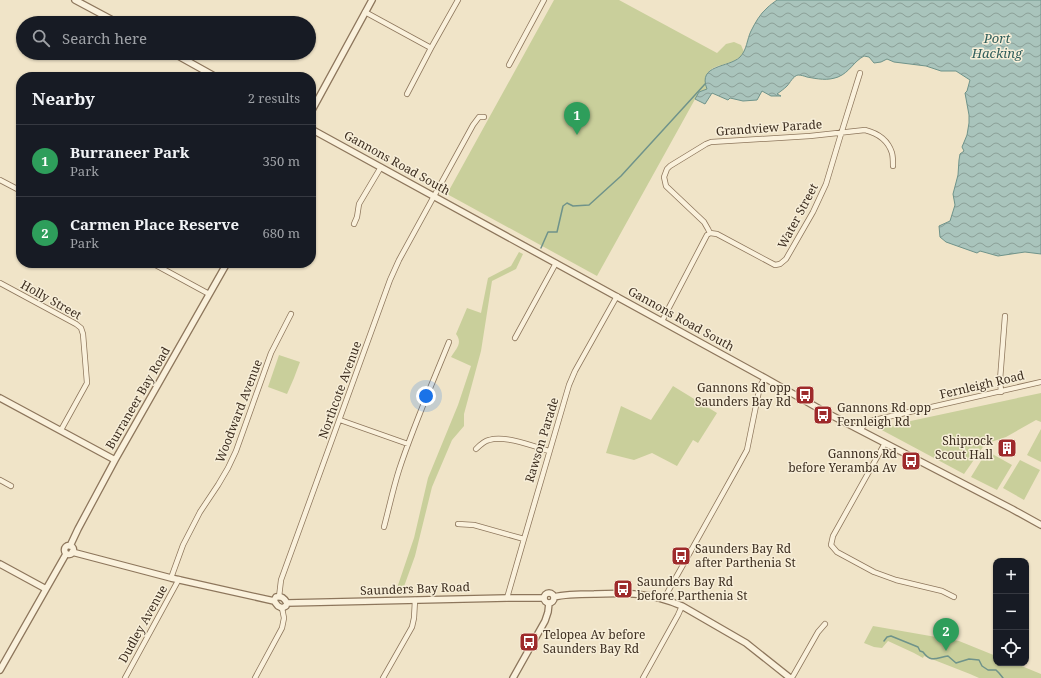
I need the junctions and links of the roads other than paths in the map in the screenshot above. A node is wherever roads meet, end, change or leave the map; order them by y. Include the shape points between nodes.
1 (75, 0) edge
2 (372, 0) edge
3 (458, 0) edge
4 (544, 0) edge
5 (366, 12) junction
6 (105, 16) edge
7 (432, 48) junction
8 (186, 60) edge
9 (509, 65) dead end
10 (207, 72) edge
11 (860, 73) dead end
12 (407, 94) dead end
13 (316, 103) edge
14 (480, 116) dead end
15 (316, 132) edge
16 (841, 134) junction
17 (893, 166) dead end
18 (381, 167) junction
19 (0, 180) edge
20 (16, 188) edge
21 (433, 196) junction
22 (354, 224) dead end
23 (710, 233) junction
24 (556, 263) junction
25 (161, 268) edge
26 (224, 268) edge
27 (0, 283) edge
28 (209, 294) junction
29 (617, 296) junction
30 (290, 314) dead end
31 (1005, 316) dead end
32 (662, 321) junction
33 (515, 338) dead end
34 (450, 342) dead end
35 (765, 378) junction
36 (1041, 382) edge
37 (1001, 392) junction
38 (0, 398) edge
39 (340, 420) junction
40 (61, 430) junction
41 (860, 430) junction
42 (885, 443) junction
43 (408, 444) junction
44 (476, 449) dead end
45 (549, 451) junction
46 (115, 460) junction
47 (0, 480) edge
48 (11, 486) dead end
49 (458, 524) dead end
50 (1041, 526) edge
51 (384, 527) dead end
52 (524, 539) junction
53 (69, 553) junction
54 (0, 564) edge
55 (171, 578) junction
56 (179, 579) junction
57 (46, 589) junction
58 (279, 597) junction
59 (554, 597) junction
60 (954, 597) dead end
61 (507, 598) junction
62 (544, 598) junction
63 (664, 599) junction
64 (415, 600) junction
65 (274, 601) junction
66 (287, 603) junction
67 (549, 603) junction
68 (682, 606) junction
69 (282, 608) junction
70 (825, 624) dead end
71 (0, 670) edge
72 (124, 678) edge
73 (255, 678) edge
74 (383, 678) edge
75 (514, 678) edge
76 (643, 678) edge
77 (790, 678) edge

1 - 6 street
2 - 5 street
3 - 7 street
4 - 9 street
5 - 7 street
5 - 13 street
7 - 12 street
8 - 10 street
11 - 16 street, Water Street
14 - 21 street, Northcote Avenue
15 - 18 street, Gannons Road South
16 - 17 street, Grandview Parade via 865,130 873,132 890,148
16 - 23 street, Water Street via 822,193 786,259 780,264 775,265 717,234
16 - 23 street, Grandview Parade via 711,142 670,166 664,177 666,186 704,222
18 - 21 street, Gannons Road South
18 - 22 street via 361,201
19 - 20 street
21 - 24 street, Gannons Road South
21 - 39 street, Northcote Avenue via 390,280
23 - 32 street
24 - 29 street, Gannons Road South
24 - 33 street
25 - 28 street
26 - 28 street, Burraneer Bay Road
27 - 40 street, Holly Street via 76,324 82,331 87,383
28 - 46 street, Burraneer Bay Road
29 - 32 street, Gannons Road South
29 - 45 street, Rawson Parade via 575,371
30 - 55 street, Woodward Avenue via 271,353 236,451 200,512
31 - 37 street
32 - 35 street, Gannons Road South
34 - 43 street
35 - 41 street, Gannons Road South
35 - 63 street via 760,386 747,450
36 - 37 street, Fernleigh Road
37 - 41 street, Fernleigh Road via 870,421
38 - 40 street
39 - 43 street
39 - 58 street, Northcote Avenue via 281,580
40 - 46 street
41 - 42 street, Gannons Road South
42 - 50 street, Gannons Road South
42 - 60 street via 833,536 831,545 837,552 874,572 942,591
43 - 51 street via 398,471
44 - 45 street via 481,443 497,438
45 - 52 street, Rawson Parade
46 - 53 street, Burraneer Bay Road via 70,546 64,548 64,551
47 - 48 street
49 - 52 street via 474,525
52 - 61 street, Rawson Parade
53 - 55 street
53 - 57 street
54 - 57 street
55 - 56 street
56 - 65 street
56 - 72 street, Dudley Avenue
57 - 71 street
58 - 65 street
58 - 66 street
59 - 62 street via 549,593 544,594
59 - 63 street via 620,593
59 - 67 street
61 - 62 street, Saunders Bay Road
61 - 64 street, Saunders Bay Road
62 - 67 street
63 - 68 street
64 - 66 street, Saunders Bay Road
64 - 74 street via 412,627
65 - 69 street
66 - 69 street
67 - 75 street via 545,621
68 - 76 street
68 - 77 street via 746,643
69 - 73 street via 284,618 280,634
70 - 77 street

